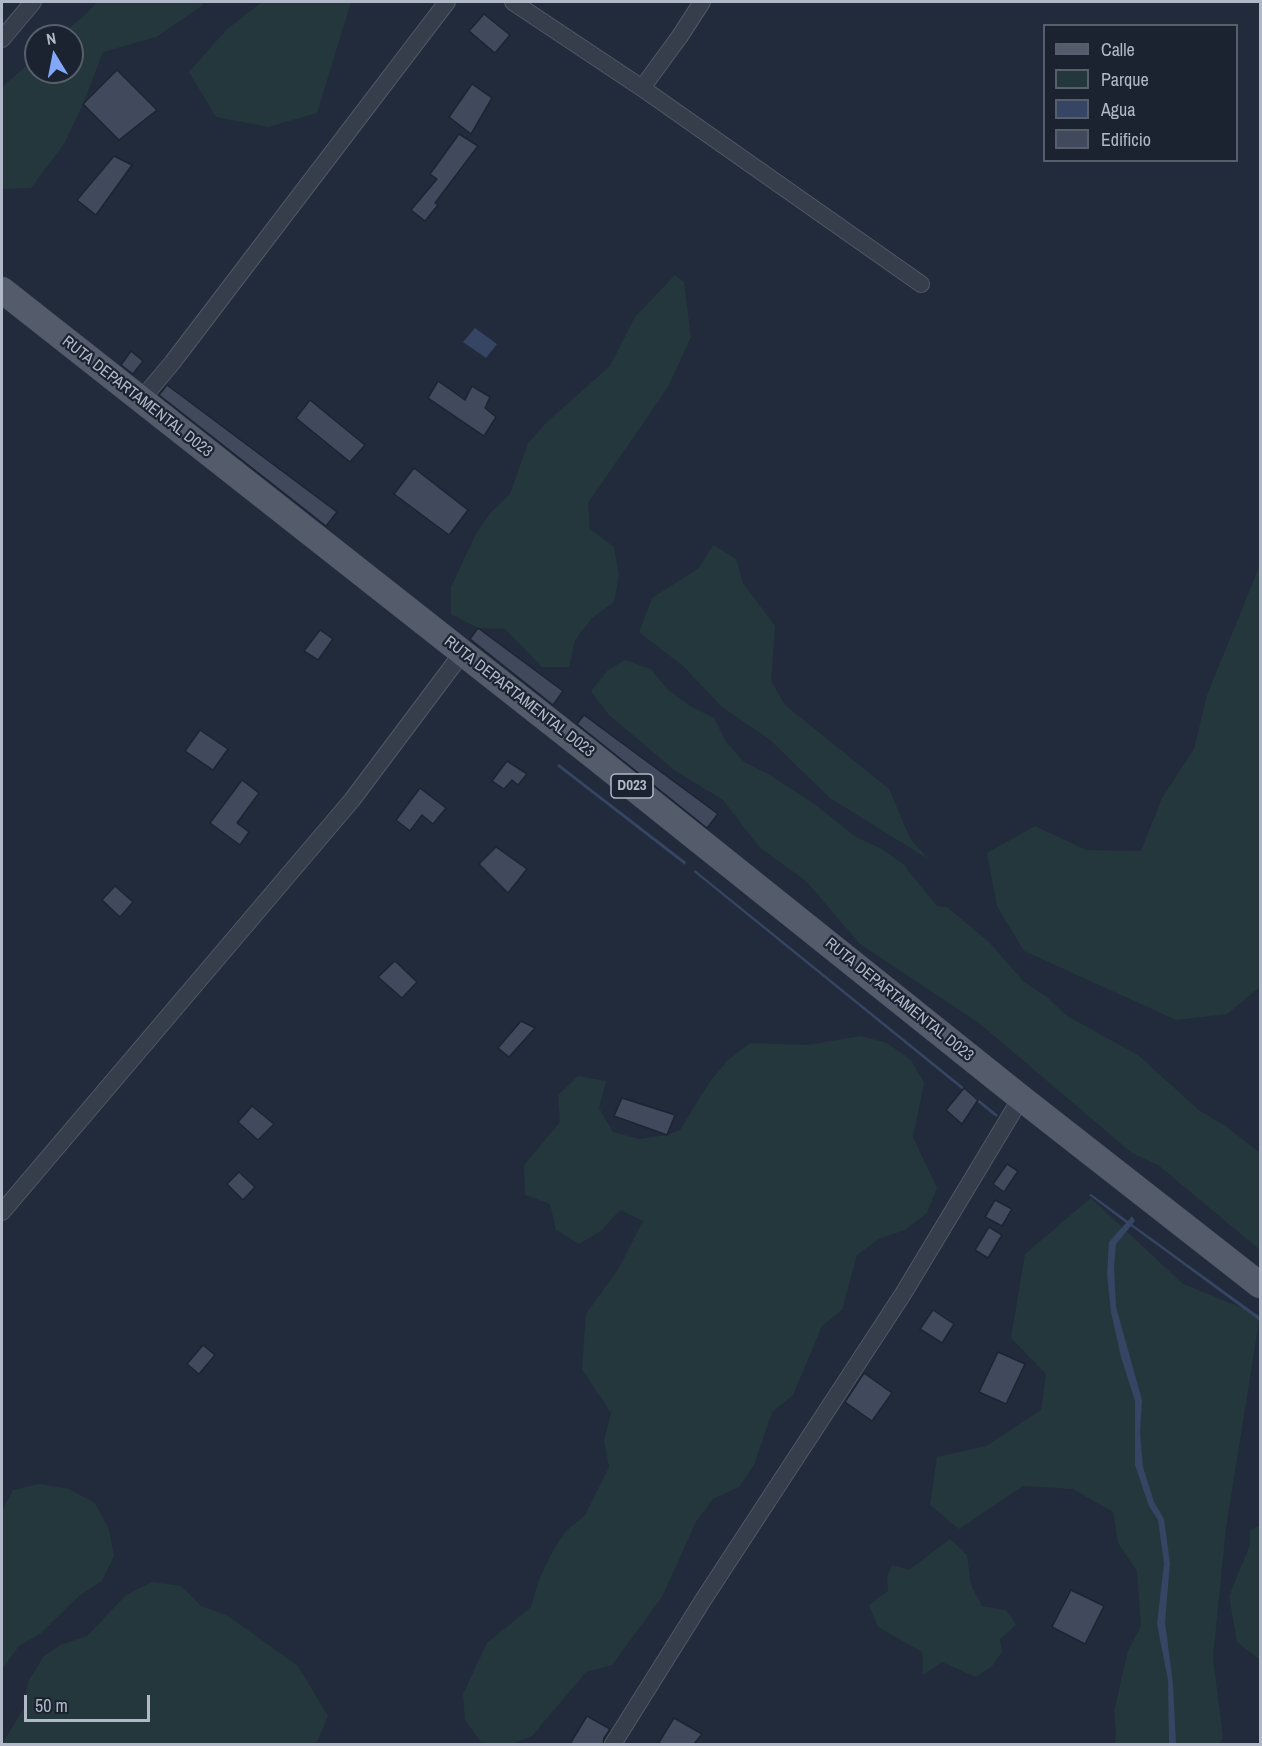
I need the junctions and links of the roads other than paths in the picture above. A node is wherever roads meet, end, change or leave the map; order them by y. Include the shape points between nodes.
1 (33, 2) edge
2 (447, 2) edge
3 (513, 2) edge
4 (702, 2) edge
5 (2, 39) edge
6 (642, 88) junction
7 (921, 284) dead end
8 (2, 290) edge
9 (141, 400) junction
10 (463, 652) junction
11 (1021, 1098) junction
12 (2, 1212) edge
13 (1260, 1285) edge
14 (613, 1744) edge

1 - 5 street
2 - 9 street
3 - 6 street
4 - 6 street
6 - 7 street
8 - 9 main road, RUTA DEPARTAMENTAL D023 / D023
9 - 10 main road, RUTA DEPARTAMENTAL D023 / D023
10 - 11 main road, RUTA DEPARTAMENTAL D023 / D023
10 - 12 street via 352,800
11 - 13 main road, RUTA DEPARTAMENTAL D023 / D023
11 - 14 street via 903,1294

